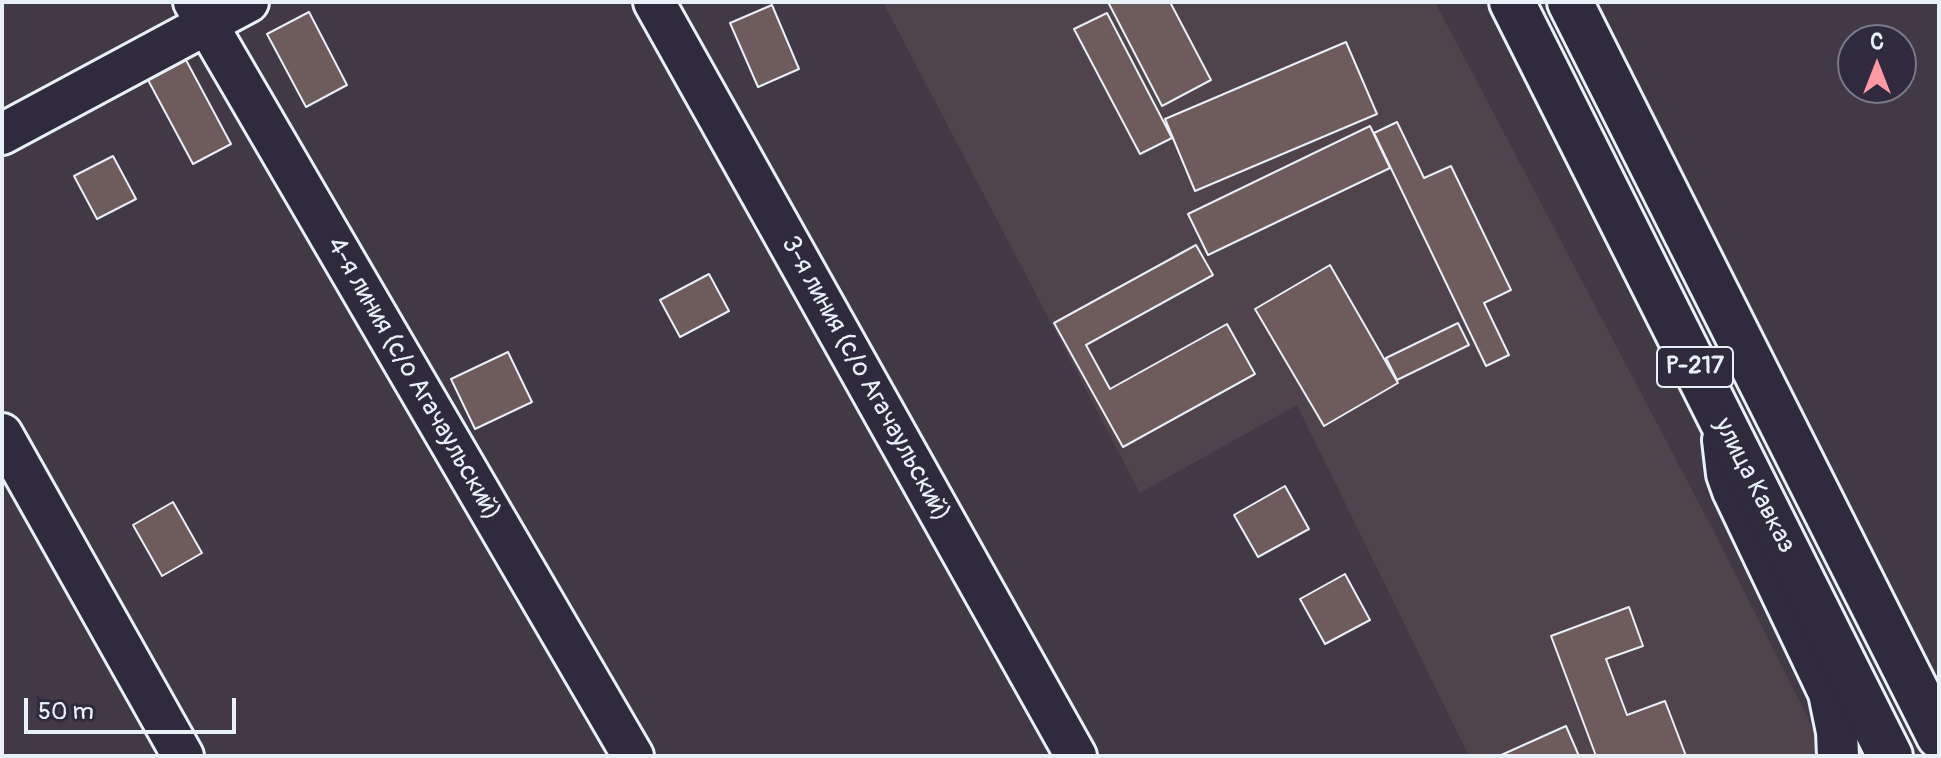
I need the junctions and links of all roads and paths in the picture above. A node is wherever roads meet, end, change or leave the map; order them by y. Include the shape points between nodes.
1 (248, 2) edge
2 (654, 2) edge
3 (1512, 2) edge
4 (1570, 2) edge
5 (200, 13) edge
6 (2, 134) edge
7 (1721, 420) junction
8 (2, 434) edge
9 (1939, 736) edge
10 (183, 756) edge
11 (633, 756) edge
12 (1076, 756) edge
13 (1838, 756) edge
14 (1890, 756) edge

1 - 5 street
2 - 12 street, 3-я линия (с/о Агачаульский)
3 - 7 highway, улица Кавказ / Р-217
4 - 9 highway, улица Кавказ / Р-217
5 - 6 street
5 - 11 street, 4-я линия (с/о Агачаульский)
7 - 13 street via 1727,474 1829,693
7 - 14 highway, улица Кавказ / Р-217
8 - 10 street

